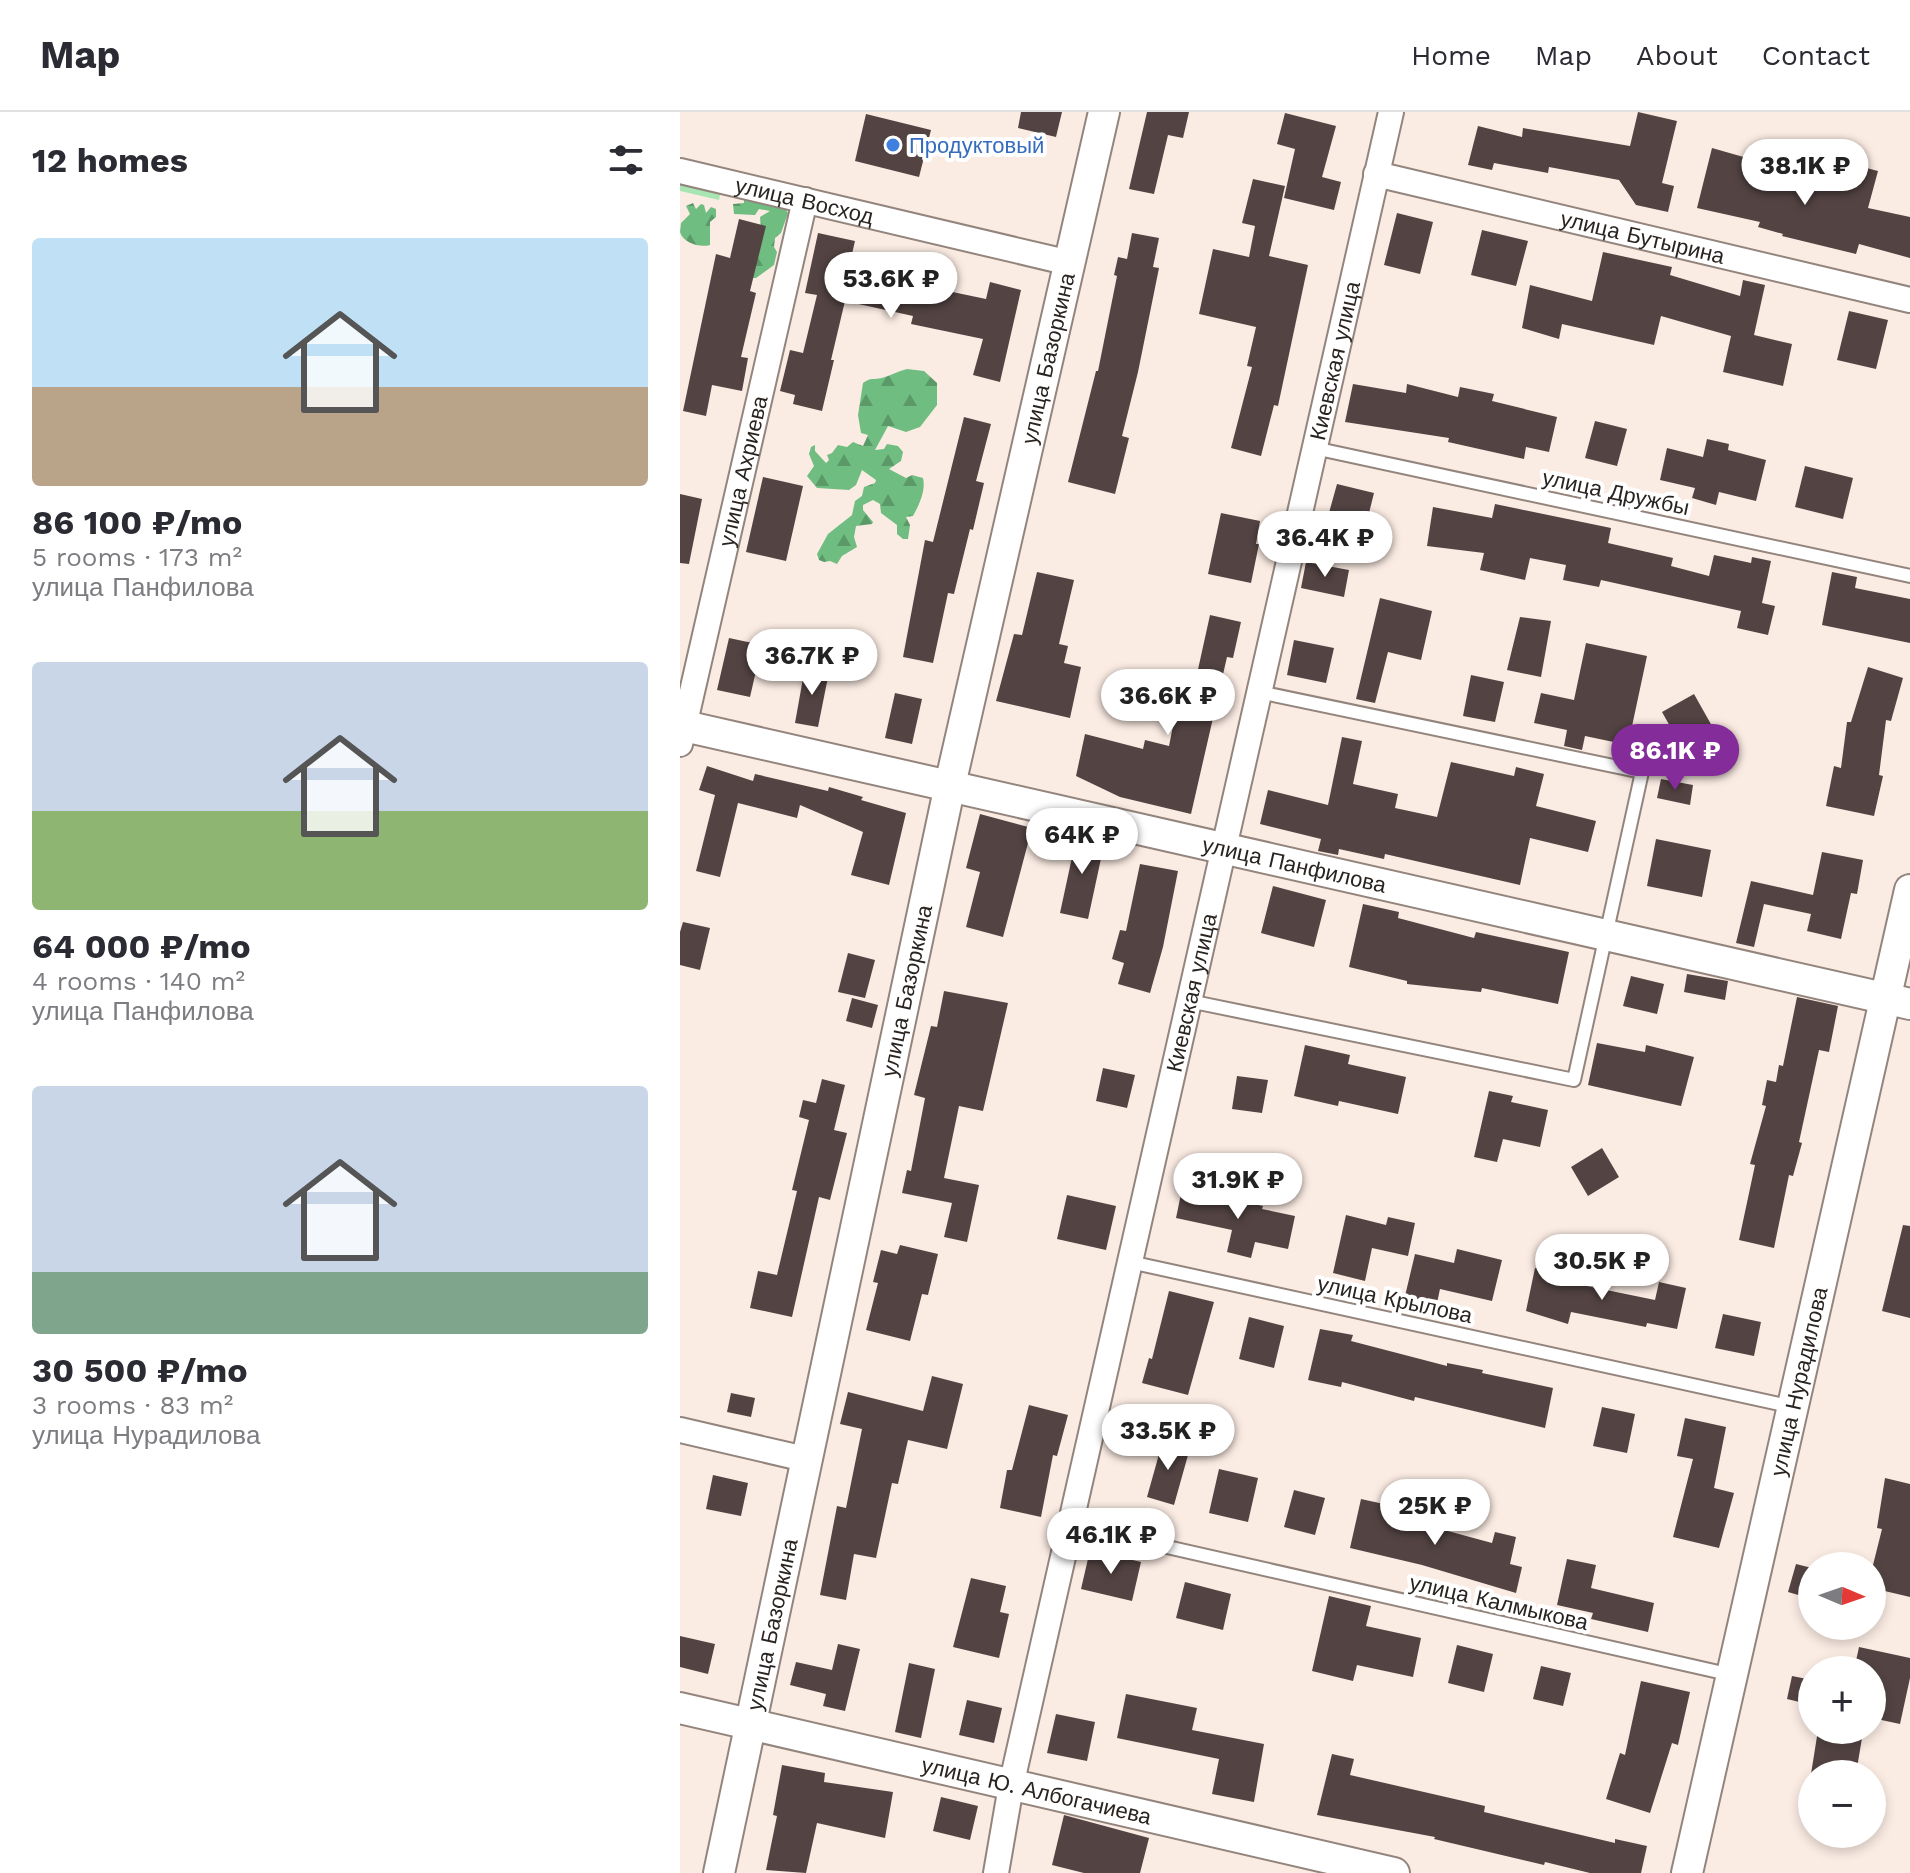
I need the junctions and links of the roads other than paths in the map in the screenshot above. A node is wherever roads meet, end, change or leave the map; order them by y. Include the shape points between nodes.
1 (1104, 112) edge
2 (1391, 112) edge
3 (680, 171) edge
4 (1376, 174) junction
5 (805, 200) junction
6 (1070, 263) junction
7 (1910, 300) edge
8 (1314, 448) junction
9 (1910, 576) edge
10 (1259, 692) junction
11 (681, 732) edge
12 (950, 785) junction
13 (1224, 848) junction
14 (1910, 890) edge
15 (1607, 936) junction
16 (1189, 1001) junction
17 (1898, 1002) edge
18 (1130, 1262) junction
19 (1793, 1407) junction
20 (680, 1430) edge
21 (805, 1459) junction
22 (1070, 1525) junction
23 (1732, 1675) junction
24 (680, 1708) edge
25 (750, 1724) junction
26 (1011, 1786) junction
27 (719, 1873) edge
28 (996, 1873) edge
29 (1393, 1873) edge
30 (1687, 1873) edge

1 - 6 street, улица Базоркина
2 - 4 street, Киевская улица
3 - 5 street, улица Восход
4 - 7 street, улица Бутырина
4 - 8 street, Киевская улица
5 - 6 street, улица Восход
5 - 11 street, улица Ахриева
6 - 12 street, улица Базоркина
8 - 9 lane, улица Дружбы
8 - 10 street, Киевская улица
10 - 13 street, Киевская улица
10 - 15 lane via 1642,772
11 - 12 street, улица Панфилова
12 - 13 street, улица Панфилова
12 - 21 street, улица Базоркина
13 - 15 street, улица Панфилова
13 - 16 street, Киевская улица
14 - 17 street, улица Нурадилова
15 - 16 lane via 1574,1080
15 - 17 street, улица Панфилова
16 - 18 street, Киевская улица
17 - 19 street, улица Нурадилова
18 - 19 lane, улица Крылова
18 - 22 street, Киевская улица
19 - 23 street, улица Нурадилова
20 - 21 street
21 - 25 street, улица Базоркина
22 - 23 lane, улица Калмыкова
22 - 26 street, Киевская улица
23 - 30 street, улица Нурадилова
24 - 25 street, улица Ю. Албогачиева
25 - 26 street, улица Ю. Албогачиева
25 - 27 street, улица Базоркина
26 - 28 street, Киевская улица
26 - 29 street, улица Ю. Албогачиева

